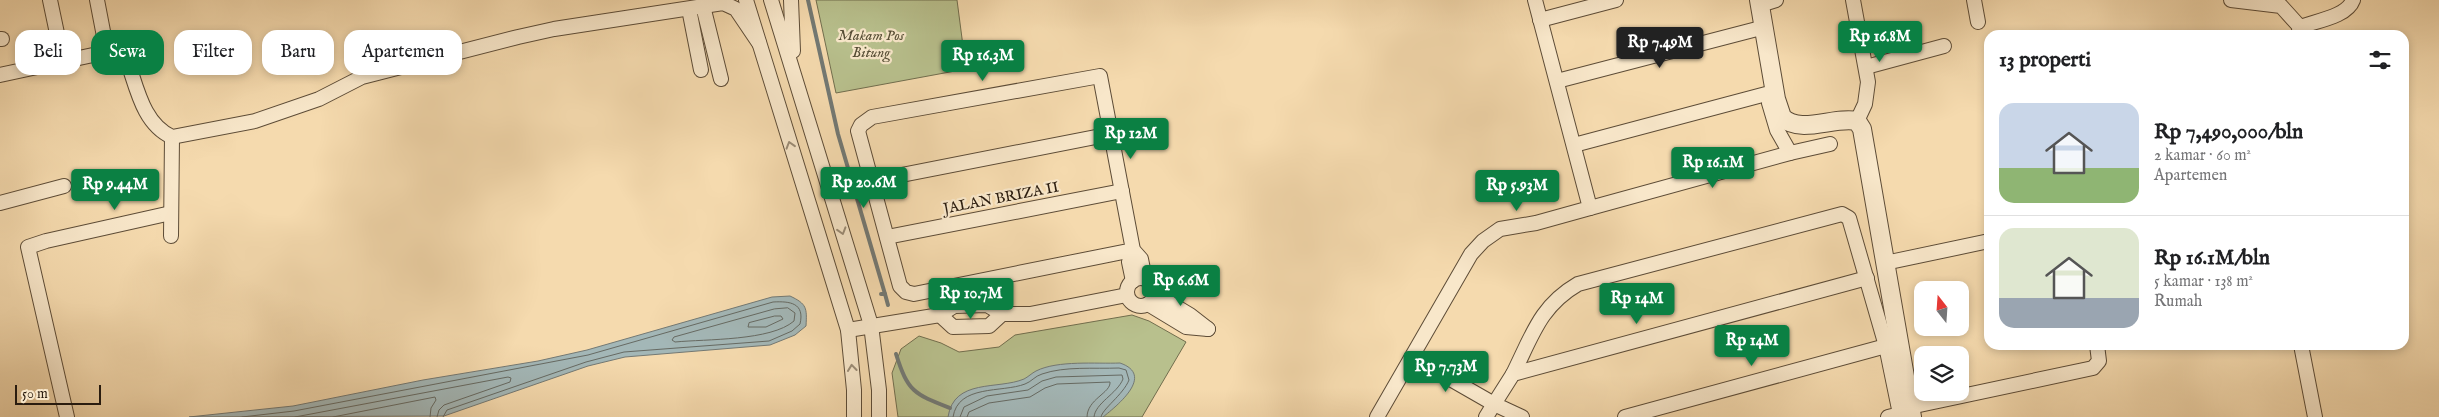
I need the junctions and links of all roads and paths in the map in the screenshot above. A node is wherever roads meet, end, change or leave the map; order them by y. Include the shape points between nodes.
1 (50, 0) edge
2 (97, 0) edge
3 (746, 0) edge
4 (771, 0) edge
5 (791, 0) edge
6 (1535, 0) edge
7 (1616, 0) edge
8 (1853, 0) edge
9 (1974, 0) edge
10 (2231, 0) edge
11 (2353, 0) edge
12 (1762, 1) edge
13 (708, 3) edge
14 (689, 9) junction
15 (1540, 20) junction
16 (1978, 22) dead end
17 (1757, 29) junction
18 (56, 30) edge
19 (103, 30) edge
20 (2298, 30) edge
21 (2301, 30) edge
22 (759, 43) junction
23 (1944, 46) dead end
24 (1866, 68) junction
25 (701, 70) dead end
26 (15, 72) edge
27 (0, 75) edge
28 (132, 75) edge
29 (795, 76) junction
30 (721, 79) dead end
31 (1557, 81) junction
32 (1766, 94) junction
33 (1857, 121) junction
34 (1111, 134) junction
35 (172, 137) junction
36 (1830, 144) dead end
37 (1574, 145) junction
38 (1790, 153) junction
39 (871, 181) junction
40 (64, 186) dead end
41 (1122, 191) junction
42 (0, 203) edge
43 (1590, 208) junction
44 (171, 213) junction
45 (171, 236) dead end
46 (887, 237) junction
47 (1984, 242) edge
48 (1133, 250) junction
49 (1884, 263) junction
50 (1867, 278) junction
51 (1139, 280) junction
52 (1127, 295) junction
53 (1002, 314) junction
54 (940, 315) junction
55 (871, 325) junction
56 (848, 330) junction
57 (1886, 346) junction
58 (2097, 350) edge
59 (2302, 350) edge
60 (1412, 357) junction
61 (1513, 374) junction
62 (1494, 404) junction
63 (1911, 412) edge
64 (67, 417) edge
65 (854, 417) edge
66 (879, 417) edge
67 (1377, 417) edge
68 (1486, 417) edge
69 (1522, 417) edge
70 (1625, 417) edge
71 (1888, 417) edge
72 (2315, 417) edge

1 - 18 street
2 - 19 street
3 - 22 street
4 - 29 street
5 - 29 street
6 - 15 street
7 - 15 street
8 - 24 street
9 - 16 street
10 - 20 street via 2282,6
11 - 21 street via 2344,11
12 - 17 street
12 - 33 street via 1782,117 1795,124
13 - 14 street
13 - 22 street via 723,3 736,9
13 - 30 street
14 - 25 street
14 - 35 street via 554,29 384,70 342,85 319,99 256,121
15 - 31 street
17 - 31 street
17 - 32 street
56 -> 22 street
23 - 24 street
24 - 33 street via 1868,94
26 - 27 street
28 - 35 street via 147,115 158,129
29 -> 55 street
31 - 37 street
32 - 37 street
32 - 38 street via 1777,130
33 - 49 street via 1862,129
34 - 39 street
34 - 39 street via 1100,76 872,117 858,131
34 - 41 street
35 - 44 street
36 - 38 street
37 - 43 street
38 - 43 street
39 - 46 street
40 - 42 street
41 - 46 street, JALAN BRIZA II
41 - 48 street
43 - 60 street via 1500,229 1483,241 1471,254
44 - 45 street
44 - 64 street via 28,247
46 - 48 street via 900,286 914,294
47 - 49 street
48 - 51 street via 1129,262
49 - 63 street
50 - 57 street
50 - 61 street
50 - 61 street via 1849,218 1842,214 1578,284 1550,304
51 - 52 street via 1129,285
51 - 52 street via 1154,288 1151,299 1135,305
52 - 53 street via 1030,314
53 - 54 street via 987,305 954,306
53 - 54 street via 989,326 954,327
54 - 55 street
55 - 56 street
55 - 66 street
65 -> 56 street
57 - 70 street
57 - 71 street via 1900,414
58 - 63 street via 2099,361 2093,368
59 - 72 street
60 - 62 street
60 - 67 street
61 - 62 street
62 - 68 street
62 - 69 street

